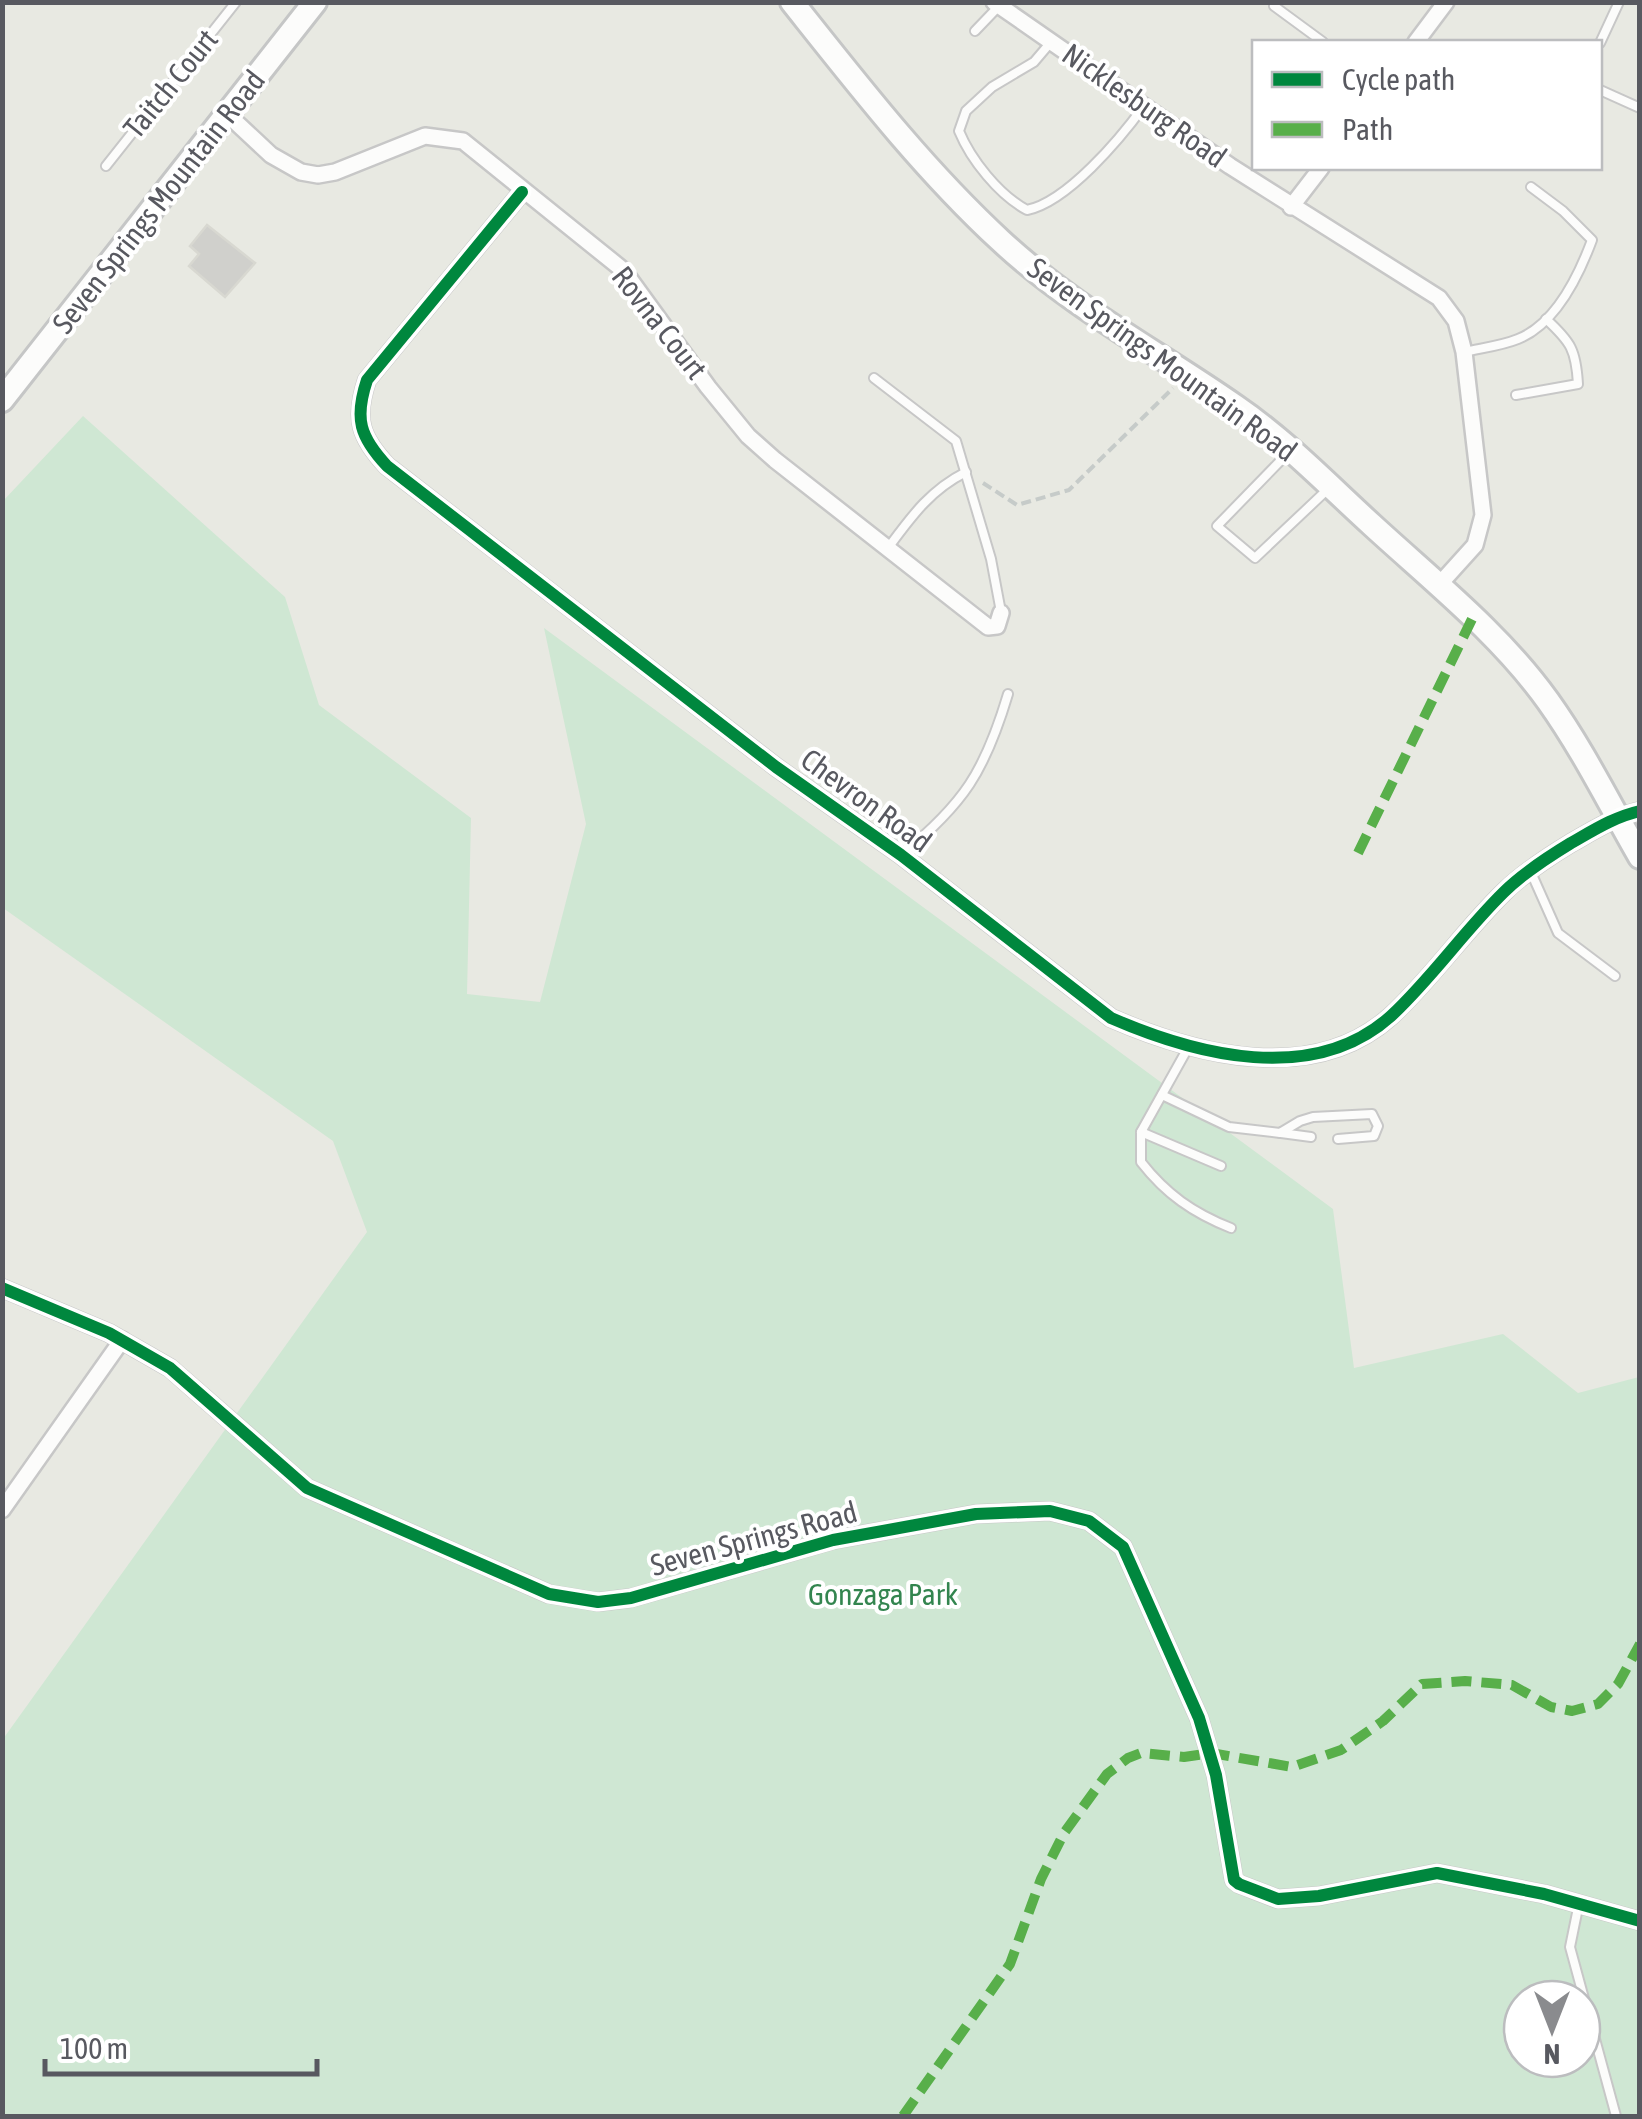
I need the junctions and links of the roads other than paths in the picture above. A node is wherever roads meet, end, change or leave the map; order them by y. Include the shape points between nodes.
1 (236, 2) edge
2 (315, 2) edge
3 (792, 2) edge
4 (1446, 2) edge
5 (1618, 2) edge
6 (996, 4) edge
7 (1274, 6) dead end
8 (974, 30) dead end
9 (1320, 40) edge
10 (1418, 40) edge
11 (1601, 40) edge
12 (1051, 42) junction
13 (1602, 91) edge
14 (1144, 106) junction
15 (1640, 108) edge
16 (226, 113) junction
17 (106, 166) dead end
18 (1320, 170) edge
19 (1530, 187) dead end
20 (522, 192) junction
21 (1292, 207) junction
22 (1546, 319) junction
23 (1464, 352) junction
24 (874, 378) dead end
25 (1516, 396) dead end
26 (2, 400) edge
27 (1290, 451) junction
28 (966, 472) junction
29 (1330, 487) junction
30 (888, 549) junction
31 (1438, 586) junction
32 (1001, 613) joint
33 (1008, 694) dead end
34 (1628, 814) edge
35 (901, 855) junction
36 (1640, 858) edge
37 (1530, 870) junction
38 (1615, 976) dead end
39 (1189, 1046) junction
40 (1162, 1095) junction
41 (1142, 1132) junction
42 (1280, 1133) junction
43 (1311, 1137) dead end
44 (1338, 1138) dead end
45 (1221, 1166) dead end
46 (1232, 1228) dead end
47 (2, 1288) edge
48 (122, 1340) junction
49 (4, 1504) edge
50 (1579, 1904) junction
51 (1640, 1921) edge
52 (1616, 2116) edge

1 - 17 lane, Taitch Court
2 - 16 street, Seven Springs Mountain Road
3 - 27 street, Seven Springs Mountain Road via 940,181 1002,242 1068,297 1237,407
4 - 10 street
5 - 11 lane
6 - 8 lane
6 - 12 street, Nicklesburg Road
7 - 9 lane
12 - 14 street, Nicklesburg Road
12 - 14 lane via 966,111 959,131 1012,202 1027,210 1042,207 1098,161
13 - 15 lane
14 - 21 street, Nicklesburg Road
16 - 20 street, Rovna Court via 271,155 301,172 335,172 425,136 448,138 474,149
16 - 26 street, Seven Springs Mountain Road
18 - 21 street
19 - 22 lane via 1592,240
20 - 30 street, Rovna Court via 623,270 748,436
20 - 35 street, Chevron Road via 367,380 360,410 366,442 388,466 760,755
21 - 23 street, Nicklesburg Road via 1439,298 1456,321
22 - 23 lane via 1521,338
22 - 25 lane via 1570,340 1578,384
23 - 31 street, Nicklesburg Road via 1482,515 1475,544
24 - 28 lane via 956,441
27 - 29 street, Seven Springs Mountain Road
27 - 29 lane via 1217,526 1256,558
28 - 30 lane via 919,506
28 - 32 lane
29 - 31 street, Seven Springs Mountain Road
30 - 32 street, Rovna Court via 988,627 997,626
31 - 34 street, Seven Springs Mountain Road via 1490,632 1546,698
33 - 35 lane via 982,767 941,820
34 - 36 street, Seven Springs Mountain Road
34 - 37 street, Chevron Road
35 - 39 street, Chevron Road via 1110,1018
37 - 38 lane via 1558,932
37 - 39 street, Chevron Road via 1389,1018 1362,1036 1294,1058
39 - 40 lane
40 - 41 lane
40 - 42 lane via 1229,1127
41 - 45 lane
41 - 46 lane via 1140,1162 1161,1187 1199,1215
42 - 43 lane
42 - 44 lane via 1300,1120 1340,1115 1372,1114 1378,1126 1374,1136
47 - 48 street, Seven Springs Road
48 - 49 street
48 - 50 street, Seven Springs Road via 170,1368 306,1488 549,1594 598,1602 631,1598 833,1540 976,1514 1050,1511 1090,1521 1123,1547 1199,1718 1239,1884 1278,1899 1438,1873
50 - 51 street, Seven Springs Road
50 - 52 lane via 1570,1947

